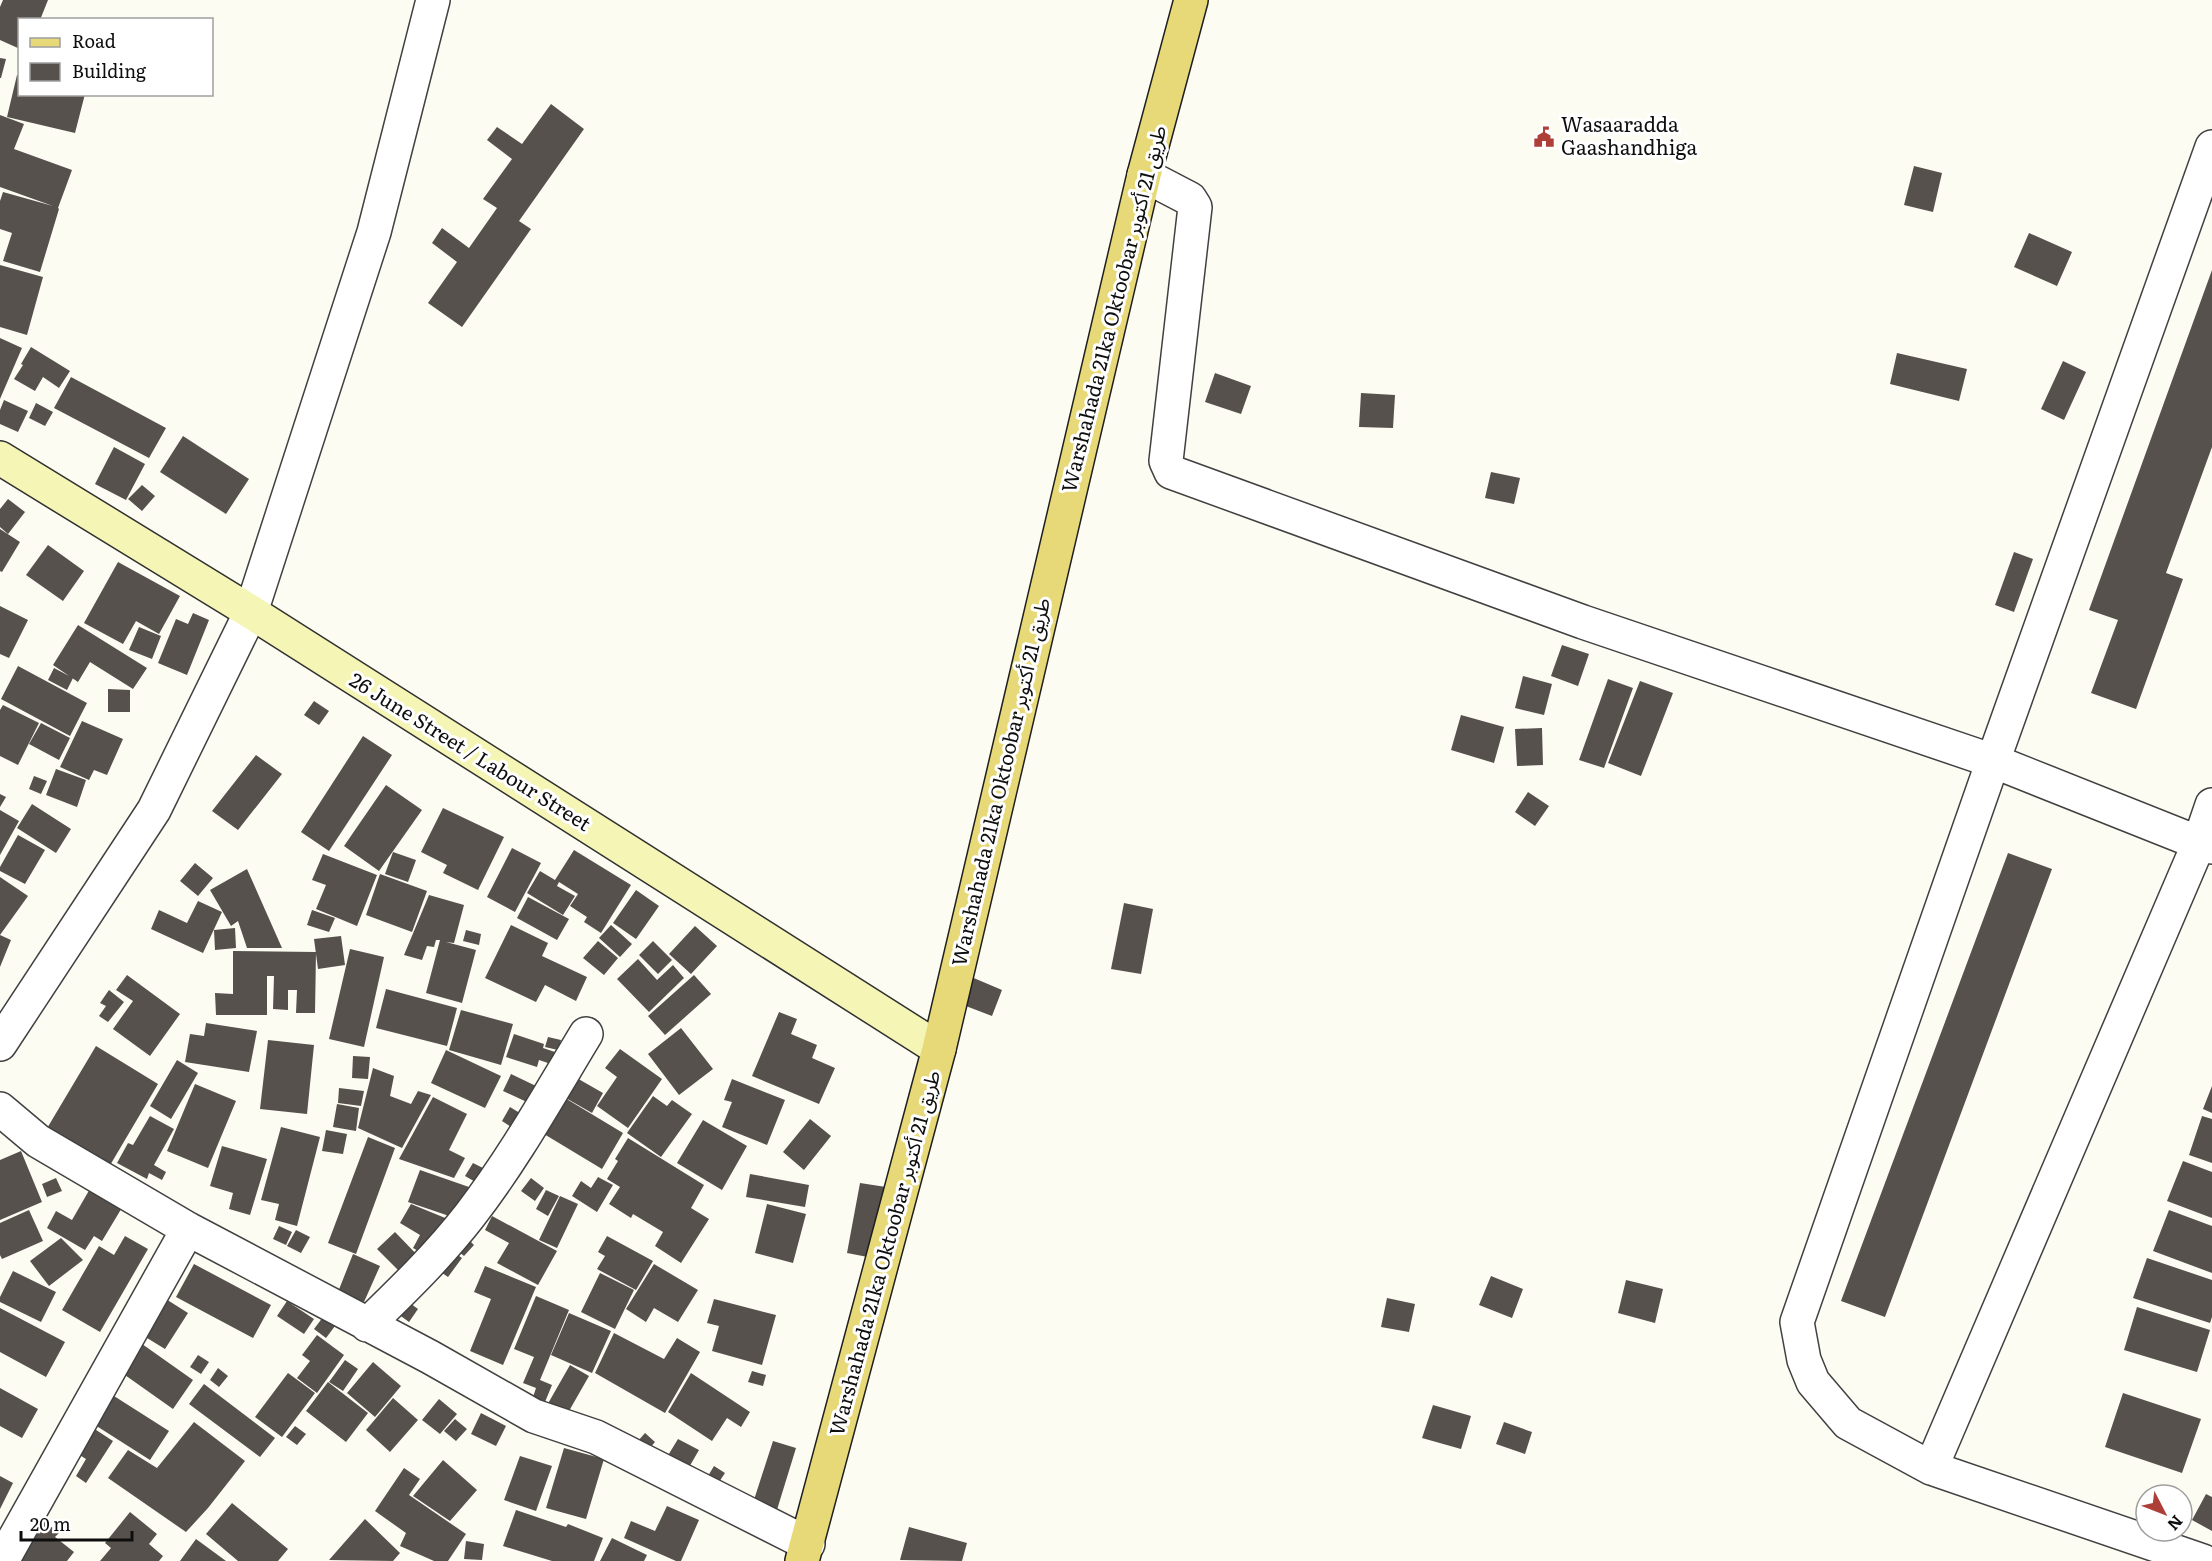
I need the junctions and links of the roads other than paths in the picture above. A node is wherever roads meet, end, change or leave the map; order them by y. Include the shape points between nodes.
1 (433, 0) edge
2 (1191, 0) edge
3 (2212, 147) edge
4 (1144, 175) junction
5 (0, 458) edge
6 (251, 612) junction
7 (1993, 761) junction
8 (2212, 805) edge
9 (2206, 845) edge
10 (586, 1034) dead end
11 (0, 1044) edge
12 (939, 1049) junction
13 (0, 1109) edge
14 (188, 1229) junction
15 (367, 1325) junction
16 (1931, 1468) junction
17 (805, 1553) edge
18 (2, 1561) edge
19 (2204, 1561) edge

1 - 6 street via 374,232
2 - 4 main road, Warshahada 21ka Oktoobar طريق 21 أكتوبر
3 - 7 street
4 - 7 street via 1190,199 1195,207 1166,461 1171,472 1583,622
4 - 12 main road, Warshahada 21ka Oktoobar طريق 21 أكتوبر
5 - 6 street, 26 June Street / Labour Street
6 - 11 street via 154,810
6 - 12 street, 26 June Street / Labour Street
7 - 9 street
7 - 16 street via 1797,1322 1804,1360 1813,1382 1848,1423
8 - 9 street
9 - 16 street
10 - 15 street via 499,1176 470,1215 438,1254
12 - 17 main road, Warshahada 21ka Oktoobar طريق 21 أكتوبر
13 - 14 street via 39,1141
14 - 15 street
14 - 18 street
15 - 17 street via 534,1416 596,1437
16 - 19 street

